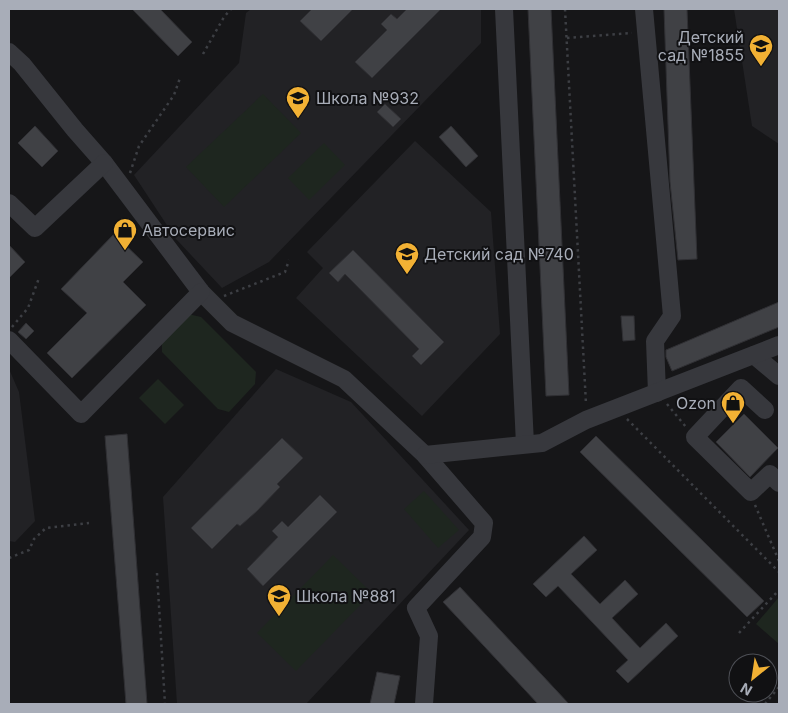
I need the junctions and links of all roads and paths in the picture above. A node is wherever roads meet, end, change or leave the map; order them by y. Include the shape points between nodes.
1 (231, 9) edge
2 (504, 9) edge
3 (565, 9) edge
4 (644, 9) edge
5 (647, 32) junction
6 (567, 38) junction
7 (9, 52) edge
8 (203, 54) dead end
9 (180, 78) dead end
10 (104, 163) junction
11 (125, 191) junction
12 (9, 203) edge
13 (289, 260) dead end
14 (39, 278) dead end
15 (201, 292) junction
16 (9, 331) edge
17 (9, 340) edge
18 (779, 345) edge
19 (754, 355) junction
20 (721, 368) junction
21 (779, 376) edge
22 (741, 388) junction
23 (657, 393) junction
24 (616, 408) junction
25 (765, 410) dead end
26 (586, 420) junction
27 (695, 437) junction
28 (525, 444) junction
29 (425, 455) junction
30 (779, 483) edge
31 (751, 492) junction
32 (89, 523) dead end
33 (9, 558) edge
34 (779, 561) edge
35 (779, 572) edge
36 (157, 573) dead end
37 (779, 590) edge
38 (738, 633) dead end
39 (779, 687) edge
40 (165, 704) edge
41 (424, 704) edge
42 (765, 704) edge

1 - 8 path
2 - 28 lane
3 - 6 path
4 - 5 lane
5 - 6 path
5 - 23 lane via 672,316 655,341
6 - 26 path
7 - 10 lane
9 - 11 path via 174,95 139,146
10 - 11 lane
10 - 12 lane via 35,228
11 - 15 lane
13 - 15 path via 285,272 225,296
14 - 16 path via 28,308
15 - 17 lane via 81,414
15 - 29 lane via 232,323 344,379
18 - 19 lane
19 - 20 lane
19 - 21 lane
20 - 22 lane
20 - 23 lane
22 - 25 lane
22 - 27 lane
23 - 24 lane
23 - 27 path
24 - 26 lane
24 - 35 path
26 - 28 lane via 542,443
27 - 31 lane
28 - 29 lane
29 - 41 lane via 484,523 482,537 416,608 428,636
30 - 31 lane via 770,474
31 - 34 path
32 - 33 path via 46,528 34,539 29,550
36 - 40 path
37 - 38 path
39 - 42 path

